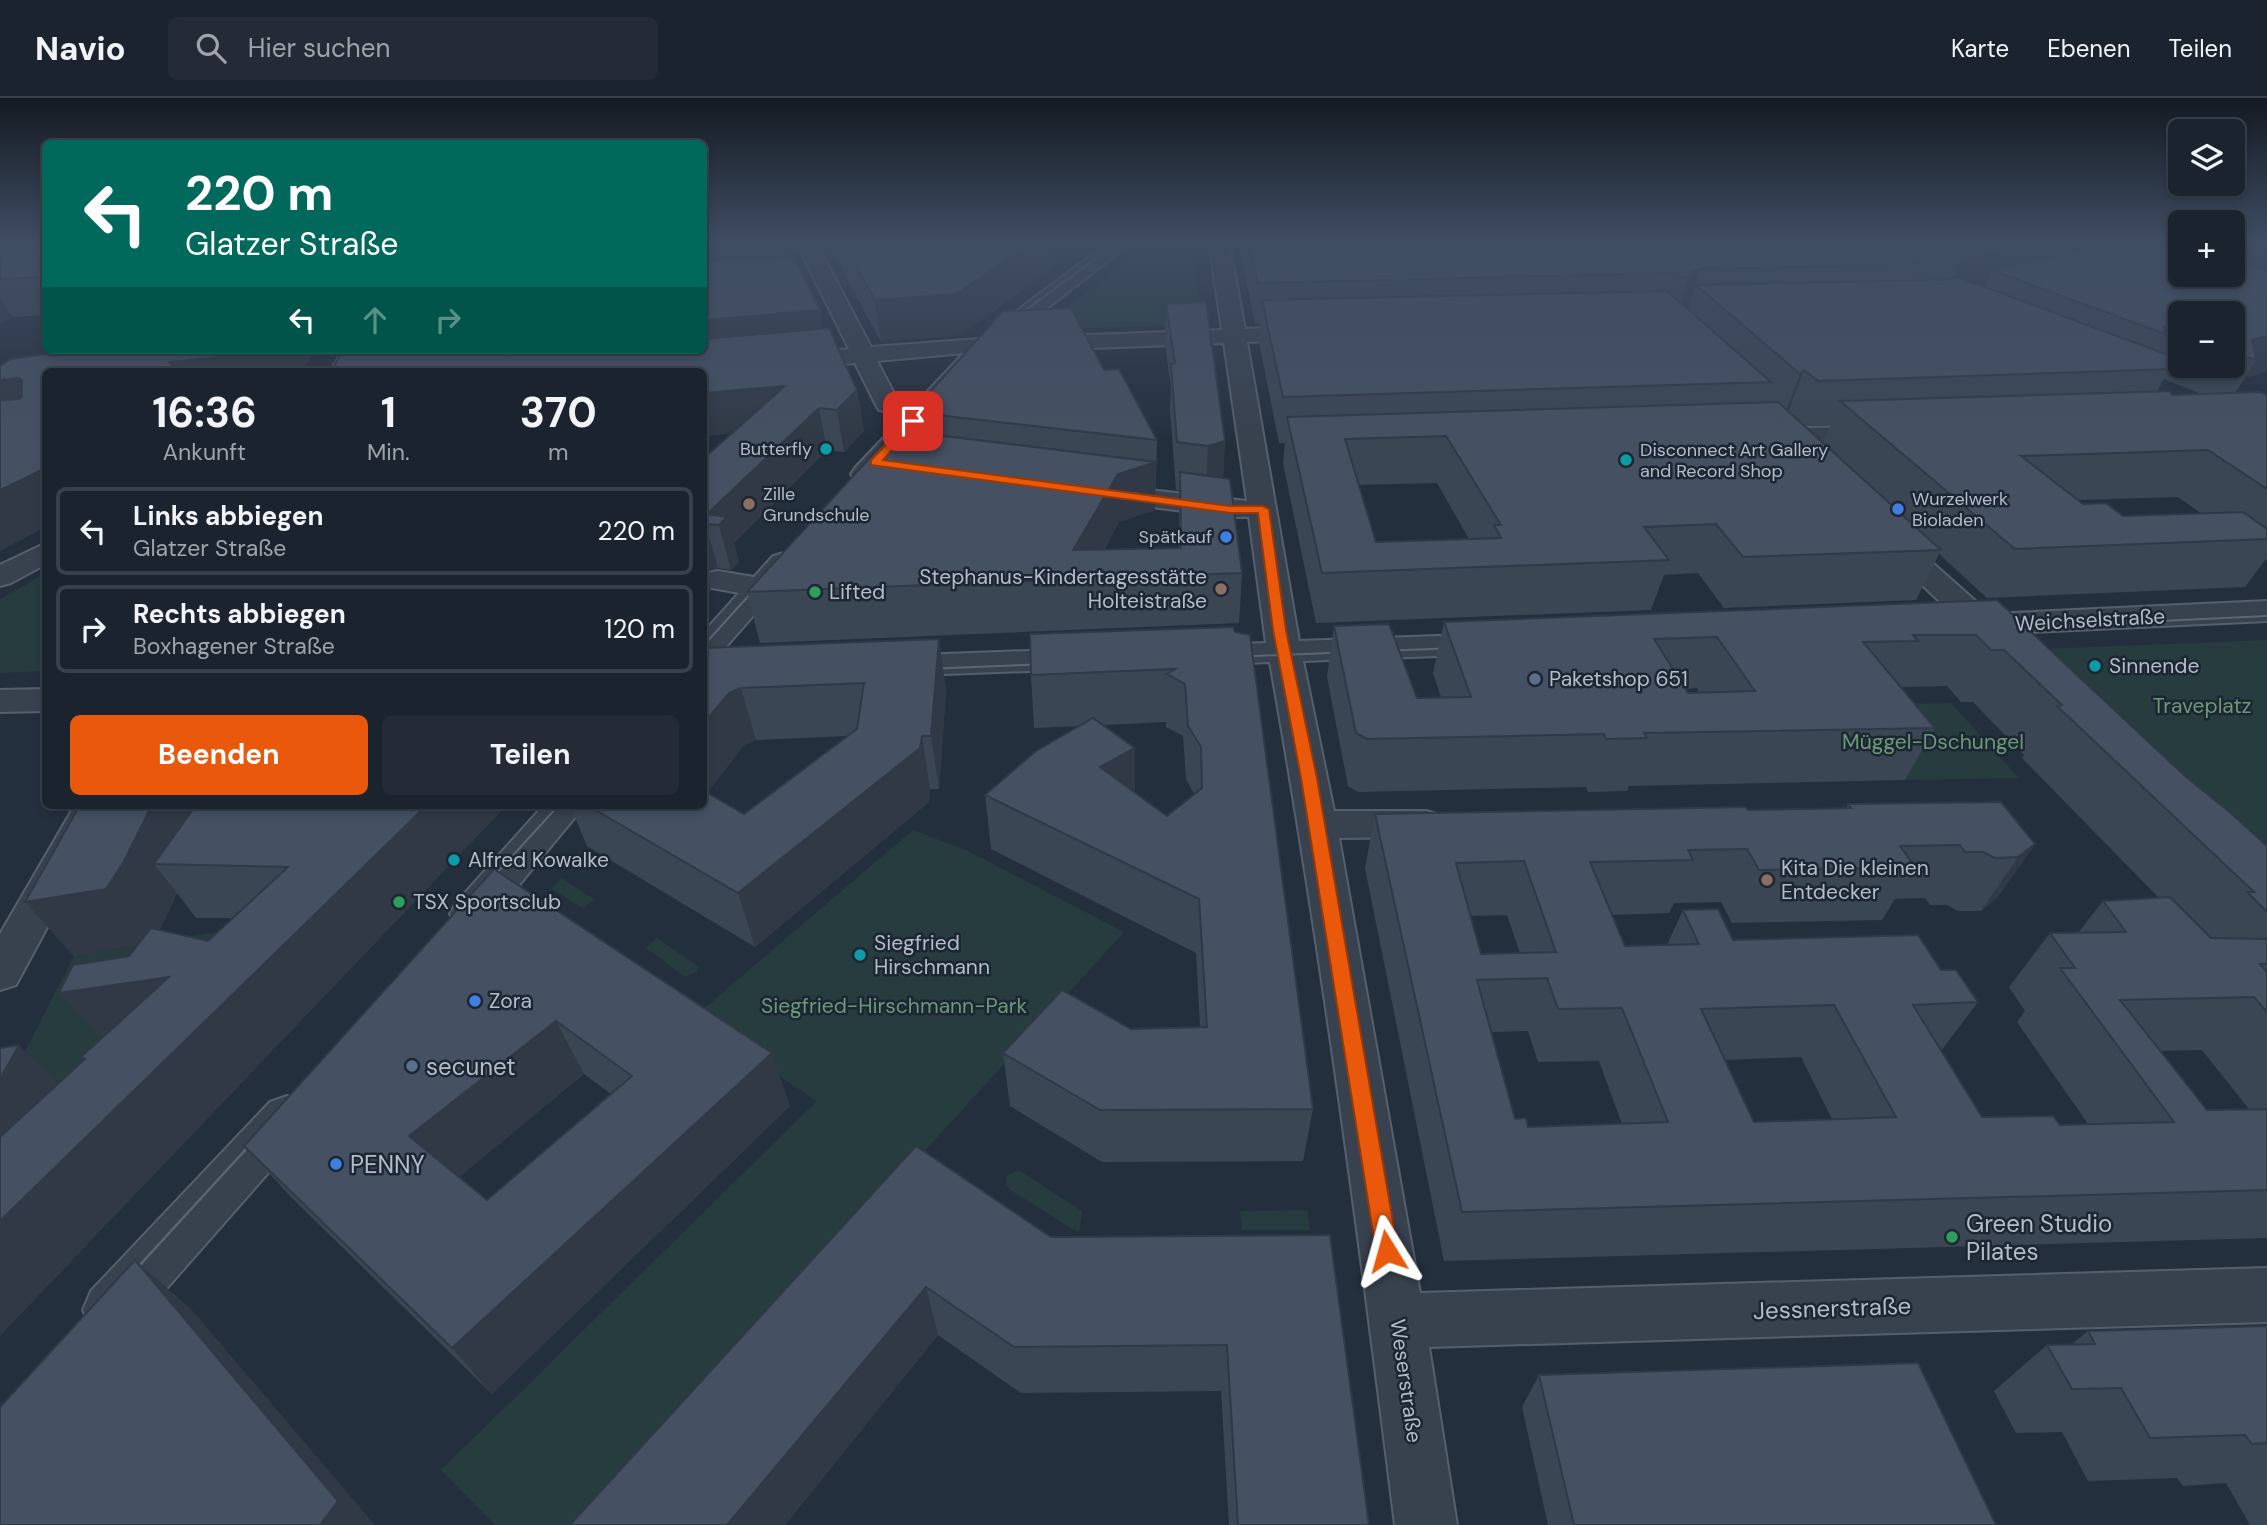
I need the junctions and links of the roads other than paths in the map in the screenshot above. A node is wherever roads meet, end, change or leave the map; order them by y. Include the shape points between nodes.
1 (839, 309) edge
2 (1034, 309) edge
3 (1231, 309) edge
4 (1329, 332) edge
5 (1234, 334) junction
6 (984, 346) junction
7 (863, 355) junction
8 (707, 370) edge
9 (888, 405) dead end
10 (1758, 414) edge
11 (1900, 433) edge
12 (1782, 436) junction
13 (1744, 438) edge
14 (875, 463) junction
15 (1813, 467) edge
16 (908, 468) edge
17 (1078, 490) edge
18 (849, 491) edge
19 (1263, 509) junction
20 (1871, 522) edge
21 (802, 542) edge
22 (42, 554) edge
23 (0, 577) edge
24 (718, 580) dead end
25 (761, 587) junction
26 (2267, 611) edge
27 (1982, 625) junction
28 (1939, 626) edge
29 (1518, 643) edge
30 (1284, 652) junction
31 (1167, 656) edge
32 (2018, 657) edge
33 (1115, 658) edge
34 (711, 664) edge
35 (863, 666) edge
36 (42, 700) edge
37 (0, 701) edge
38 (92, 809) edge
39 (562, 809) edge
40 (1466, 824) edge
41 (1316, 825) junction
42 (440, 948) edge
43 (0, 973) edge
44 (314, 1087) edge
45 (2267, 1295) edge
46 (1398, 1321) junction
47 (75, 1350) edge
48 (1426, 1525) edge

1 - 7 street
2 - 6 street
3 - 5 street, Weserstraße
4 - 5 street
5 - 6 street
5 - 19 street, Weserstraße via 1266,453
6 - 7 street
6 - 14 street
7 - 8 street
7 - 9 street
10 - 12 street
11 - 12 street
12 - 13 street
12 - 15 street
14 - 16 street
14 - 18 street
17 - 19 street
19 - 30 street, Weserstraße
20 - 27 street
21 - 25 street
22 - 23 street
24 - 25 street
25 - 34 street
26 - 27 street, Weichselstraße
27 - 28 street, Weichselstraße
27 - 32 street
29 - 30 street
30 - 31 street
30 - 41 street, Weserstraße
33 - 35 street
36 - 37 street
38 - 43 street
39 - 42 street
40 - 41 street
41 - 46 street, Weserstraße
44 - 47 street
45 - 46 street, Jessnerstraße
46 - 48 street, Weserstraße

